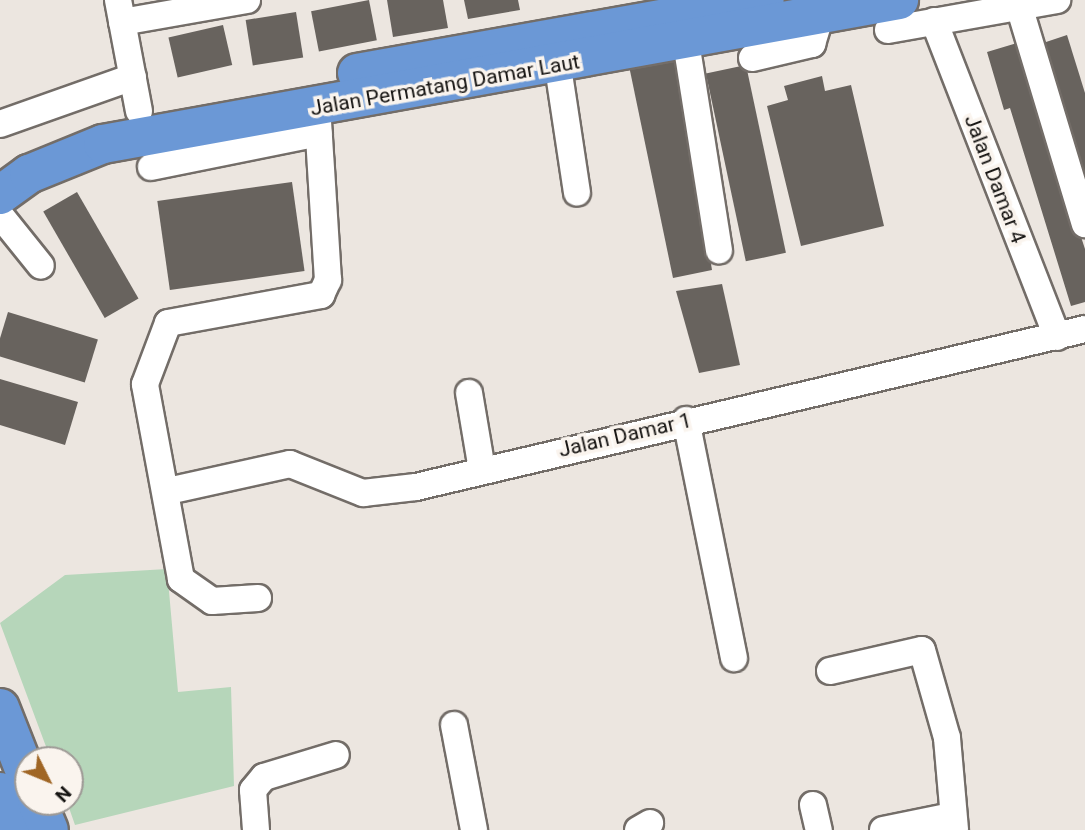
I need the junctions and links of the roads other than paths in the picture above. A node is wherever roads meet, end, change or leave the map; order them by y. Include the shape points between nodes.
1 (247, 0) edge
2 (765, 0) edge
3 (1057, 0) edge
4 (1019, 6) junction
5 (120, 11) edge
6 (894, 15) edge
7 (820, 17) junction
8 (934, 21) junction
9 (687, 42) junction
10 (752, 58) dead end
11 (558, 67) junction
12 (136, 94) junction
13 (318, 120) junction
14 (0, 124) edge
15 (0, 161) edge
16 (151, 167) dead end
17 (577, 193) dead end
18 (0, 195) edge
19 (0, 215) edge
20 (1085, 224) edge
21 (719, 250) dead end
22 (41, 266) dead end
23 (1085, 329) edge
24 (1057, 337) junction
25 (469, 393) dead end
26 (686, 421) junction
27 (482, 470) junction
28 (168, 491) junction
29 (258, 598) dead end
30 (734, 658) dead end
31 (830, 671) dead end
32 (0, 708) edge
33 (454, 725) dead end
34 (15, 746) edge
35 (336, 755) dead end
36 (0, 792) edge
37 (953, 823) edge
38 (16, 830) edge
39 (256, 830) edge
40 (474, 830) edge
41 (883, 830) edge

1 - 5 street
2 - 12 highway, Jalan Permatang Damar Laut
3 - 4 street
4 - 8 street
4 - 20 street
5 - 12 street
6 - 7 highway, Jalan Permatang Damar Laut
6 - 8 street
7 - 9 highway, Jalan Permatang Damar Laut
7 - 10 street via 812,44
8 - 24 street, Jalan Damar 4
9 - 11 highway, Jalan Permatang Damar Laut
9 - 21 street
11 - 13 highway, Jalan Permatang Damar Laut
11 - 17 street
12 - 14 street
12 - 15 highway, Jalan Permatang Damar Laut
13 - 16 street
13 - 18 highway, Jalan Permatang Damar Laut via 103,144 41,168
13 - 28 street via 328,280 321,295 180,318 160,333 144,407
19 - 22 street
23 - 24 street, Jalan Damar 1
24 - 26 street, Jalan Damar 1
25 - 27 street
26 - 27 street, Jalan Damar 1
26 - 30 street
27 - 28 street, Jalan Damar 1 via 363,493 290,464
28 - 29 street via 181,579 189,590 212,601
31 - 37 street via 922,650 947,738
32 - 34 highway
33 - 40 street
35 - 39 street via 264,777 253,790
36 - 38 highway
37 - 41 street

